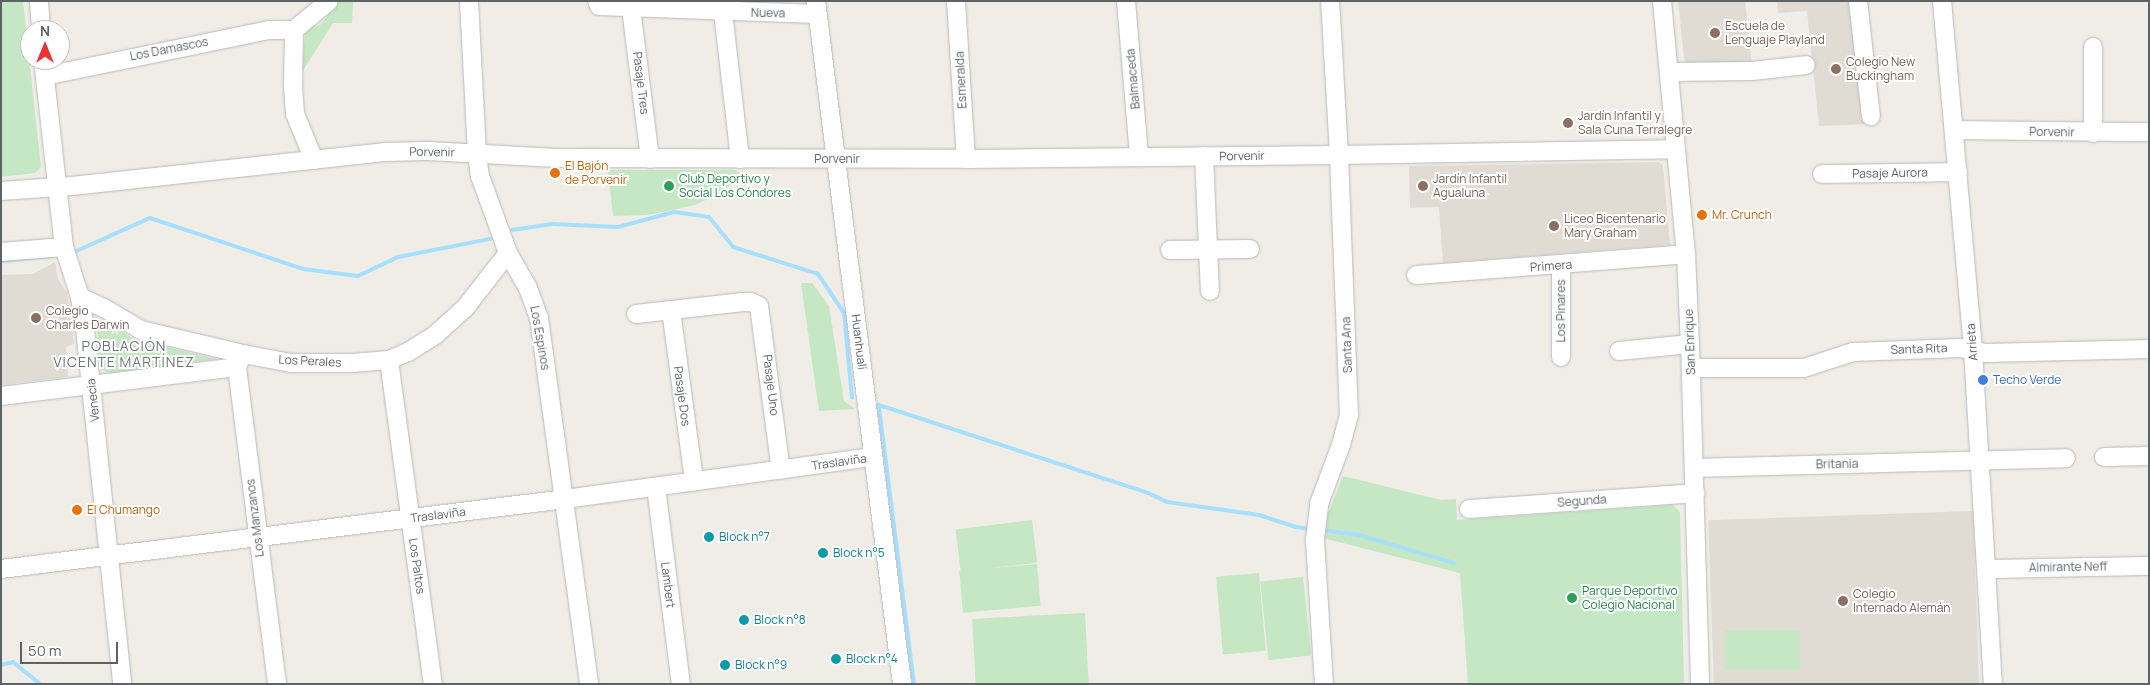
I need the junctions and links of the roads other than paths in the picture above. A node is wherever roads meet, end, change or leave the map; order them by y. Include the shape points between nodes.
1 (39, 1) edge
2 (329, 1) edge
3 (469, 1) edge
4 (956, 1) edge
5 (1126, 1) edge
6 (1330, 1) edge
7 (1662, 1) edge
8 (1858, 1) edge
9 (1942, 1) edge
10 (598, 4) edge
11 (631, 8) junction
12 (817, 8) edge
13 (723, 12) junction
14 (40, 20) edge
15 (294, 30) junction
16 (2093, 47) dead end
17 (70, 64) edge
18 (1806, 65) dead end
19 (44, 70) edge
20 (1669, 72) junction
21 (1871, 116) dead end
22 (1955, 130) junction
23 (2093, 132) junction
24 (2149, 132) edge
25 (1675, 149) junction
26 (477, 153) junction
27 (1340, 155) junction
28 (1139, 156) junction
29 (1204, 156) junction
30 (650, 159) junction
31 (740, 159) junction
32 (837, 159) junction
33 (966, 159) junction
34 (314, 160) junction
35 (1958, 172) junction
36 (1822, 174) dead end
37 (57, 186) junction
38 (1, 191) edge
39 (64, 247) junction
40 (1209, 248) junction
41 (1250, 249) dead end
42 (1170, 250) dead end
43 (1, 252) edge
44 (508, 253) junction
45 (1686, 254) junction
46 (1561, 265) junction
47 (1416, 276) dead end
48 (1210, 291) dead end
49 (80, 297) junction
50 (671, 310) junction
51 (636, 314) dead end
52 (1690, 344) junction
53 (2149, 349) edge
54 (1619, 350) dead end
55 (1973, 350) junction
56 (1561, 356) dead end
57 (240, 360) junction
58 (390, 360) junction
59 (1691, 368) junction
60 (92, 386) junction
61 (1, 396) edge
62 (2149, 456) edge
63 (2104, 457) dead end
64 (873, 458) junction
65 (2066, 458) dead end
66 (1981, 461) junction
67 (1694, 468) junction
68 (781, 470) junction
69 (694, 481) junction
70 (656, 487) junction
71 (1695, 493) junction
72 (565, 500) junction
73 (1469, 509) dead end
74 (411, 518) junction
75 (257, 537) junction
76 (109, 554) junction
77 (2149, 566) edge
78 (1, 569) edge
79 (1988, 569) junction
80 (122, 684) edge
81 (276, 684) edge
82 (433, 684) edge
83 (588, 684) edge
84 (681, 684) edge
85 (902, 684) edge
86 (1324, 684) edge
87 (1700, 684) edge
88 (1993, 684) edge

1 - 14 street
2 - 15 street
3 - 26 street, Los Espinos
4 - 33 street, Esmeralda
5 - 28 street, Balmaceda
6 - 27 street, Santa Ana
7 - 20 street, San Enrique
8 - 21 street
9 - 22 street, Arrieta
10 - 11 street, Nueva
11 - 13 street, Nueva
11 - 30 street, Pasaje Tres
12 - 13 street, Nueva
12 - 32 street, Huanhualí
13 - 31 street
15 - 17 street, Los Damascos via 270,30
15 - 34 street via 295,114
16 - 23 street
18 - 20 street via 1752,71
19 - 37 street, Venecia
20 - 25 street, San Enrique
22 - 23 street, Porvenir
22 - 35 street, Arrieta
23 - 24 street, Porvenir
25 - 27 street, Porvenir
25 - 45 street, San Enrique
26 - 30 street, Porvenir via 549,158
26 - 34 street, Porvenir via 384,152
26 - 44 street, Los Espinos via 480,176
27 - 29 street, Porvenir
27 - 86 street, Santa Ana via 1348,416 1319,504 1315,532
28 - 29 street, Porvenir
28 - 33 street, Porvenir
29 - 40 street
30 - 31 street, Porvenir
31 - 32 street, Porvenir
32 - 33 street, Porvenir
32 - 64 street, Huanhualí
34 - 37 street, Porvenir
35 - 36 street, Pasaje Aurora
35 - 55 street, Arrieta
37 - 38 street, Porvenir
37 - 39 street, Venecia
39 - 43 street
39 - 49 street, Venecia
40 - 41 street
40 - 42 street
40 - 48 street
44 - 58 street, Los Perales via 465,308 435,335
44 - 72 street, Los Espinos via 528,288 539,318
45 - 46 street, Primera
45 - 52 street, San Enrique
46 - 47 street, Primera
46 - 56 street, Los Pinares
49 - 57 street, Los Perales via 141,330
49 - 60 street, Venecia
50 - 51 street
50 - 68 street, Pasaje Uno via 756,303 761,311
50 - 69 street, Pasaje Dos
52 - 54 street
52 - 59 street, San Enrique
53 - 55 street, Santa Rita via 1986,353
55 - 59 street, Santa Rita via 1853,352 1804,368
55 - 66 street, Arrieta
57 - 58 street, Los Perales via 353,363
57 - 60 street
57 - 75 street, Los Manzanos
58 - 74 street, Los Paltos
59 - 67 street, San Enrique
60 - 61 street
60 - 76 street, Venecia
62 - 63 street
64 - 68 street, Traslaviña
64 - 85 street, Huanhualí
65 - 66 street, Britania
66 - 67 street, Britania
66 - 79 street, Arrieta
67 - 71 street, San Enrique
68 - 69 street, Traslaviña
69 - 70 street, Traslaviña
70 - 72 street, Traslaviña
70 - 84 street, Lambert
71 - 73 street, Segunda
71 - 87 street, San Enrique
72 - 74 street, Traslaviña
72 - 83 street, Los Espinos
74 - 75 street, Traslaviña
74 - 82 street, Los Paltos
75 - 76 street, Traslaviña
75 - 81 street, Los Manzanos
76 - 78 street, Traslaviña
76 - 80 street, Venecia
77 - 79 street, Almirante Neff
79 - 88 street, Arrieta

